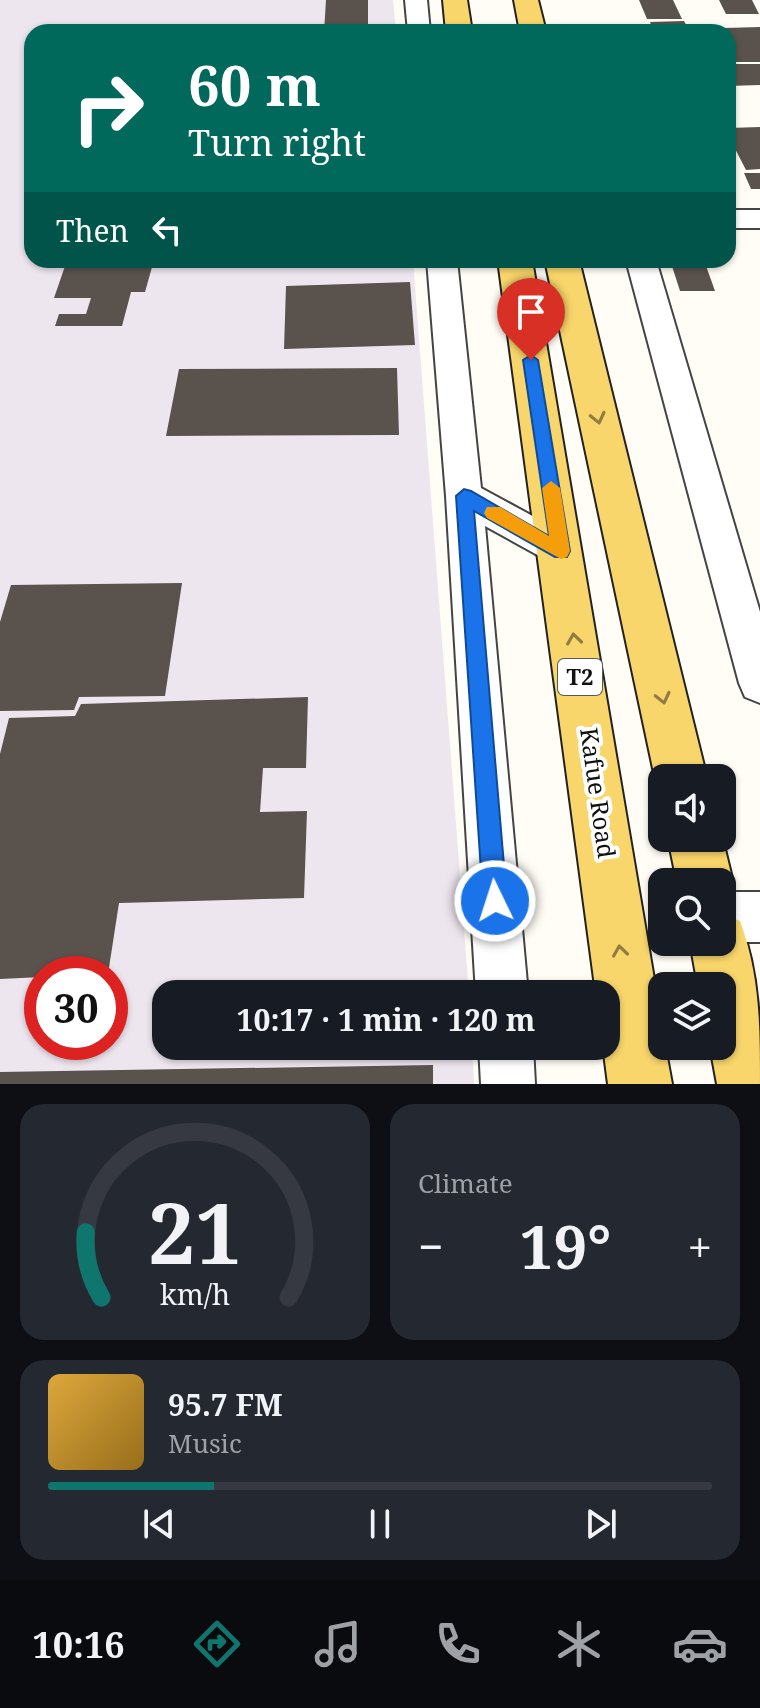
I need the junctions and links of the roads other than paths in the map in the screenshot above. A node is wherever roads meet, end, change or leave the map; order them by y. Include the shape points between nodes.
1 (416, 0) edge
2 (455, 0) edge
3 (476, 0) edge
4 (507, 0) edge
5 (526, 0) edge
6 (418, 24) edge
7 (458, 24) edge
8 (479, 24) edge
9 (512, 24) edge
10 (531, 24) edge
11 (736, 219) edge
12 (760, 219) edge
13 (443, 268) edge
14 (490, 268) edge
15 (516, 268) edge
16 (564, 268) edge
17 (585, 268) edge
18 (643, 268) edge
19 (531, 360) junction
20 (585, 361) junction
21 (464, 496) junction
22 (561, 551) junction
23 (760, 683) edge
24 (678, 764) edge
25 (736, 917) edge
26 (760, 917) edge
27 (722, 956) edge
28 (501, 980) edge
29 (507, 1060) edge
30 (508, 1084) edge
31 (640, 1084) edge
32 (749, 1084) edge

1 - 6 street
2 - 7 main road
3 - 8 main road
4 - 9 main road
5 - 10 main road
11 - 12 street
13 - 21 street
14 - 19 main road, Kafue Road / T2
15 - 19 main road, Kafue Road / T2
16 - 20 main road
17 - 20 main road
18 - 23 street
19 - 22 main road, Kafue Road / T2
20 -> 24 main road
21 - 22 street
21 - 28 street
31 -> 22 main road, Kafue Road / T2
25 - 26 street
27 - 32 main road
29 - 30 street

